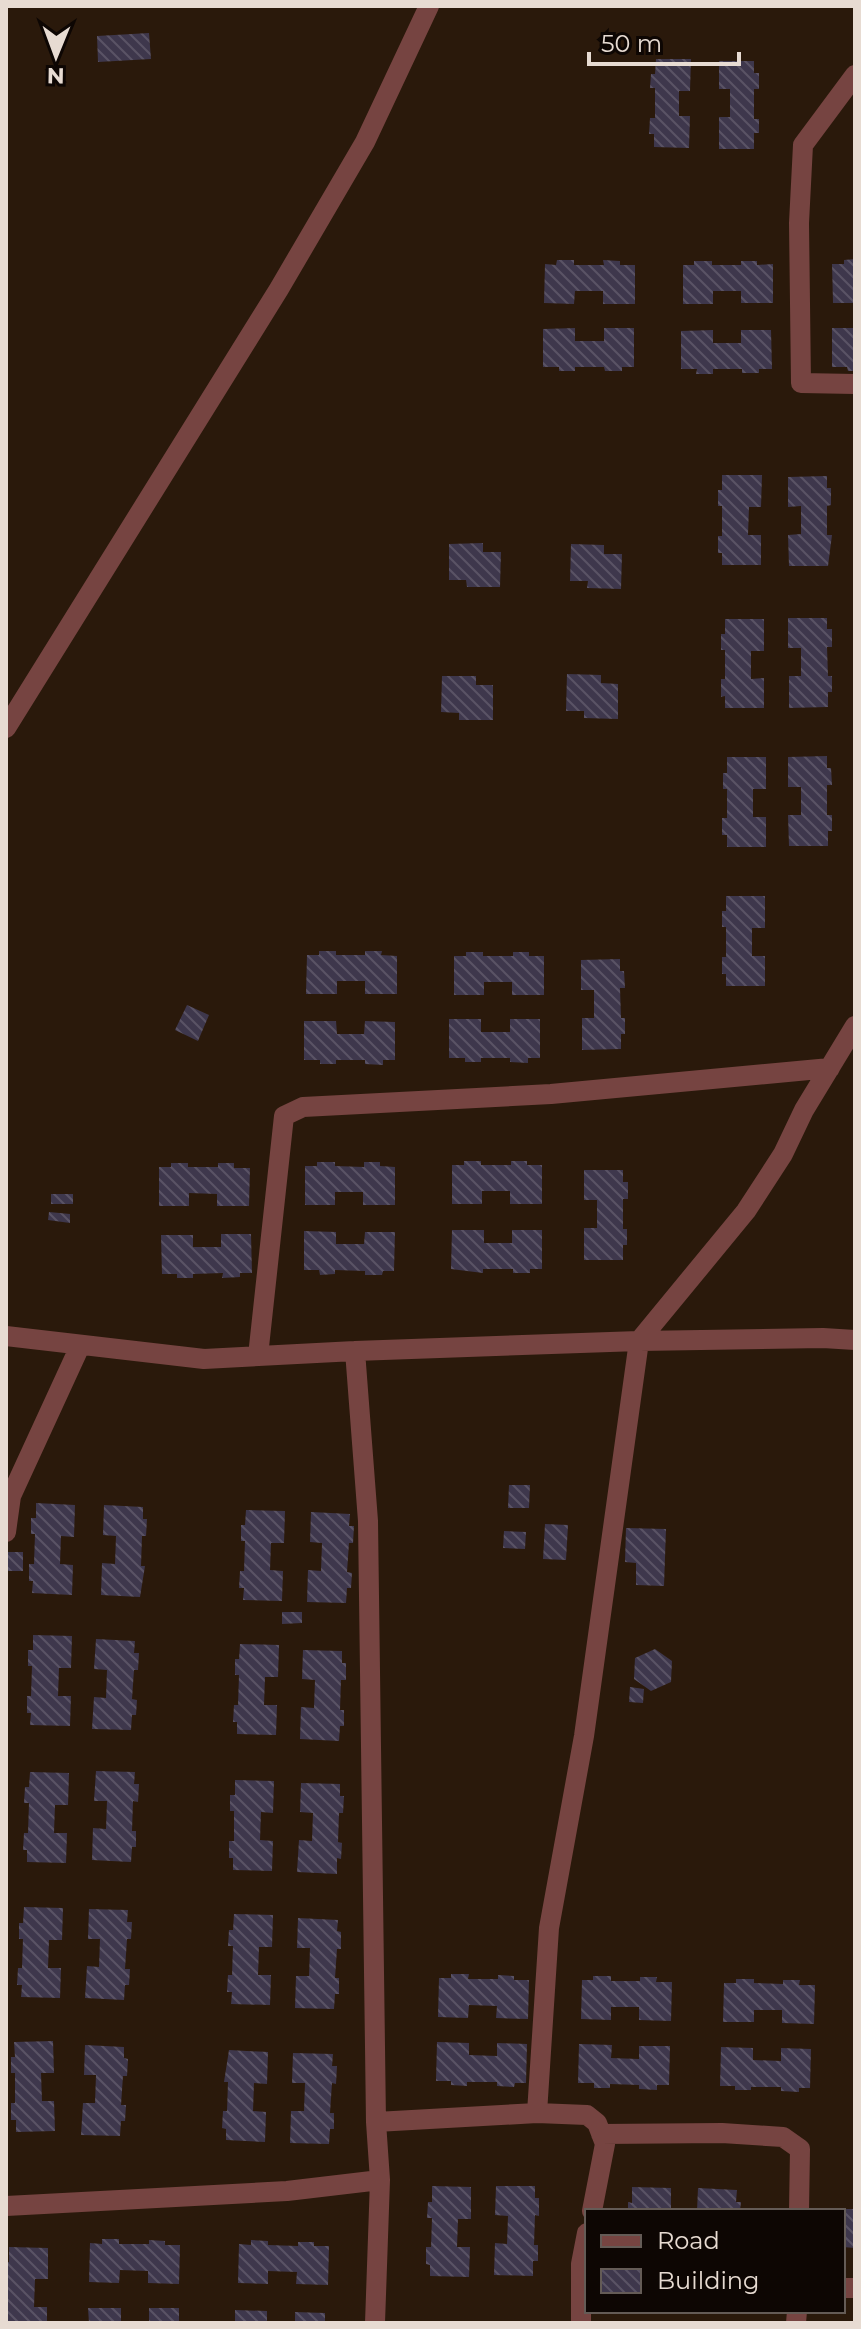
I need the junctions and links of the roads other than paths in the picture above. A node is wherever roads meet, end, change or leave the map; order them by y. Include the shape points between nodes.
1 (429, 6) edge
2 (855, 75) edge
3 (855, 384) edge
4 (6, 728) edge
5 (855, 1026) edge
6 (830, 1068) junction
7 (6, 1336) edge
8 (855, 1340) edge
9 (639, 1341) junction
10 (80, 1346) junction
11 (355, 1351) junction
12 (258, 1356) junction
13 (6, 1532) edge
14 (537, 2113) junction
15 (376, 2122) junction
16 (601, 2134) junction
17 (380, 2180) junction
18 (6, 2206) edge
19 (592, 2209) edge
20 (799, 2209) edge
21 (585, 2243) edge
22 (375, 2323) edge
23 (581, 2323) edge

1 - 4 street via 365,142 279,289
2 - 3 street via 803,145 799,223 801,383
5 - 6 street
6 - 9 street via 746,1211
6 - 12 street via 551,1094 303,1107 284,1116
7 - 10 street
8 - 9 street
9 - 11 street
9 - 14 street via 584,1736 549,1928
10 - 12 street via 204,1359
10 - 13 street via 11,1496
11 - 12 street
11 - 15 street via 368,1521
14 - 15 street
14 - 16 street via 587,2115
15 - 17 street
16 - 19 street via 605,2144
16 - 20 street via 783,2137 800,2149
17 - 18 street via 287,2191
17 - 22 street
21 - 23 street

